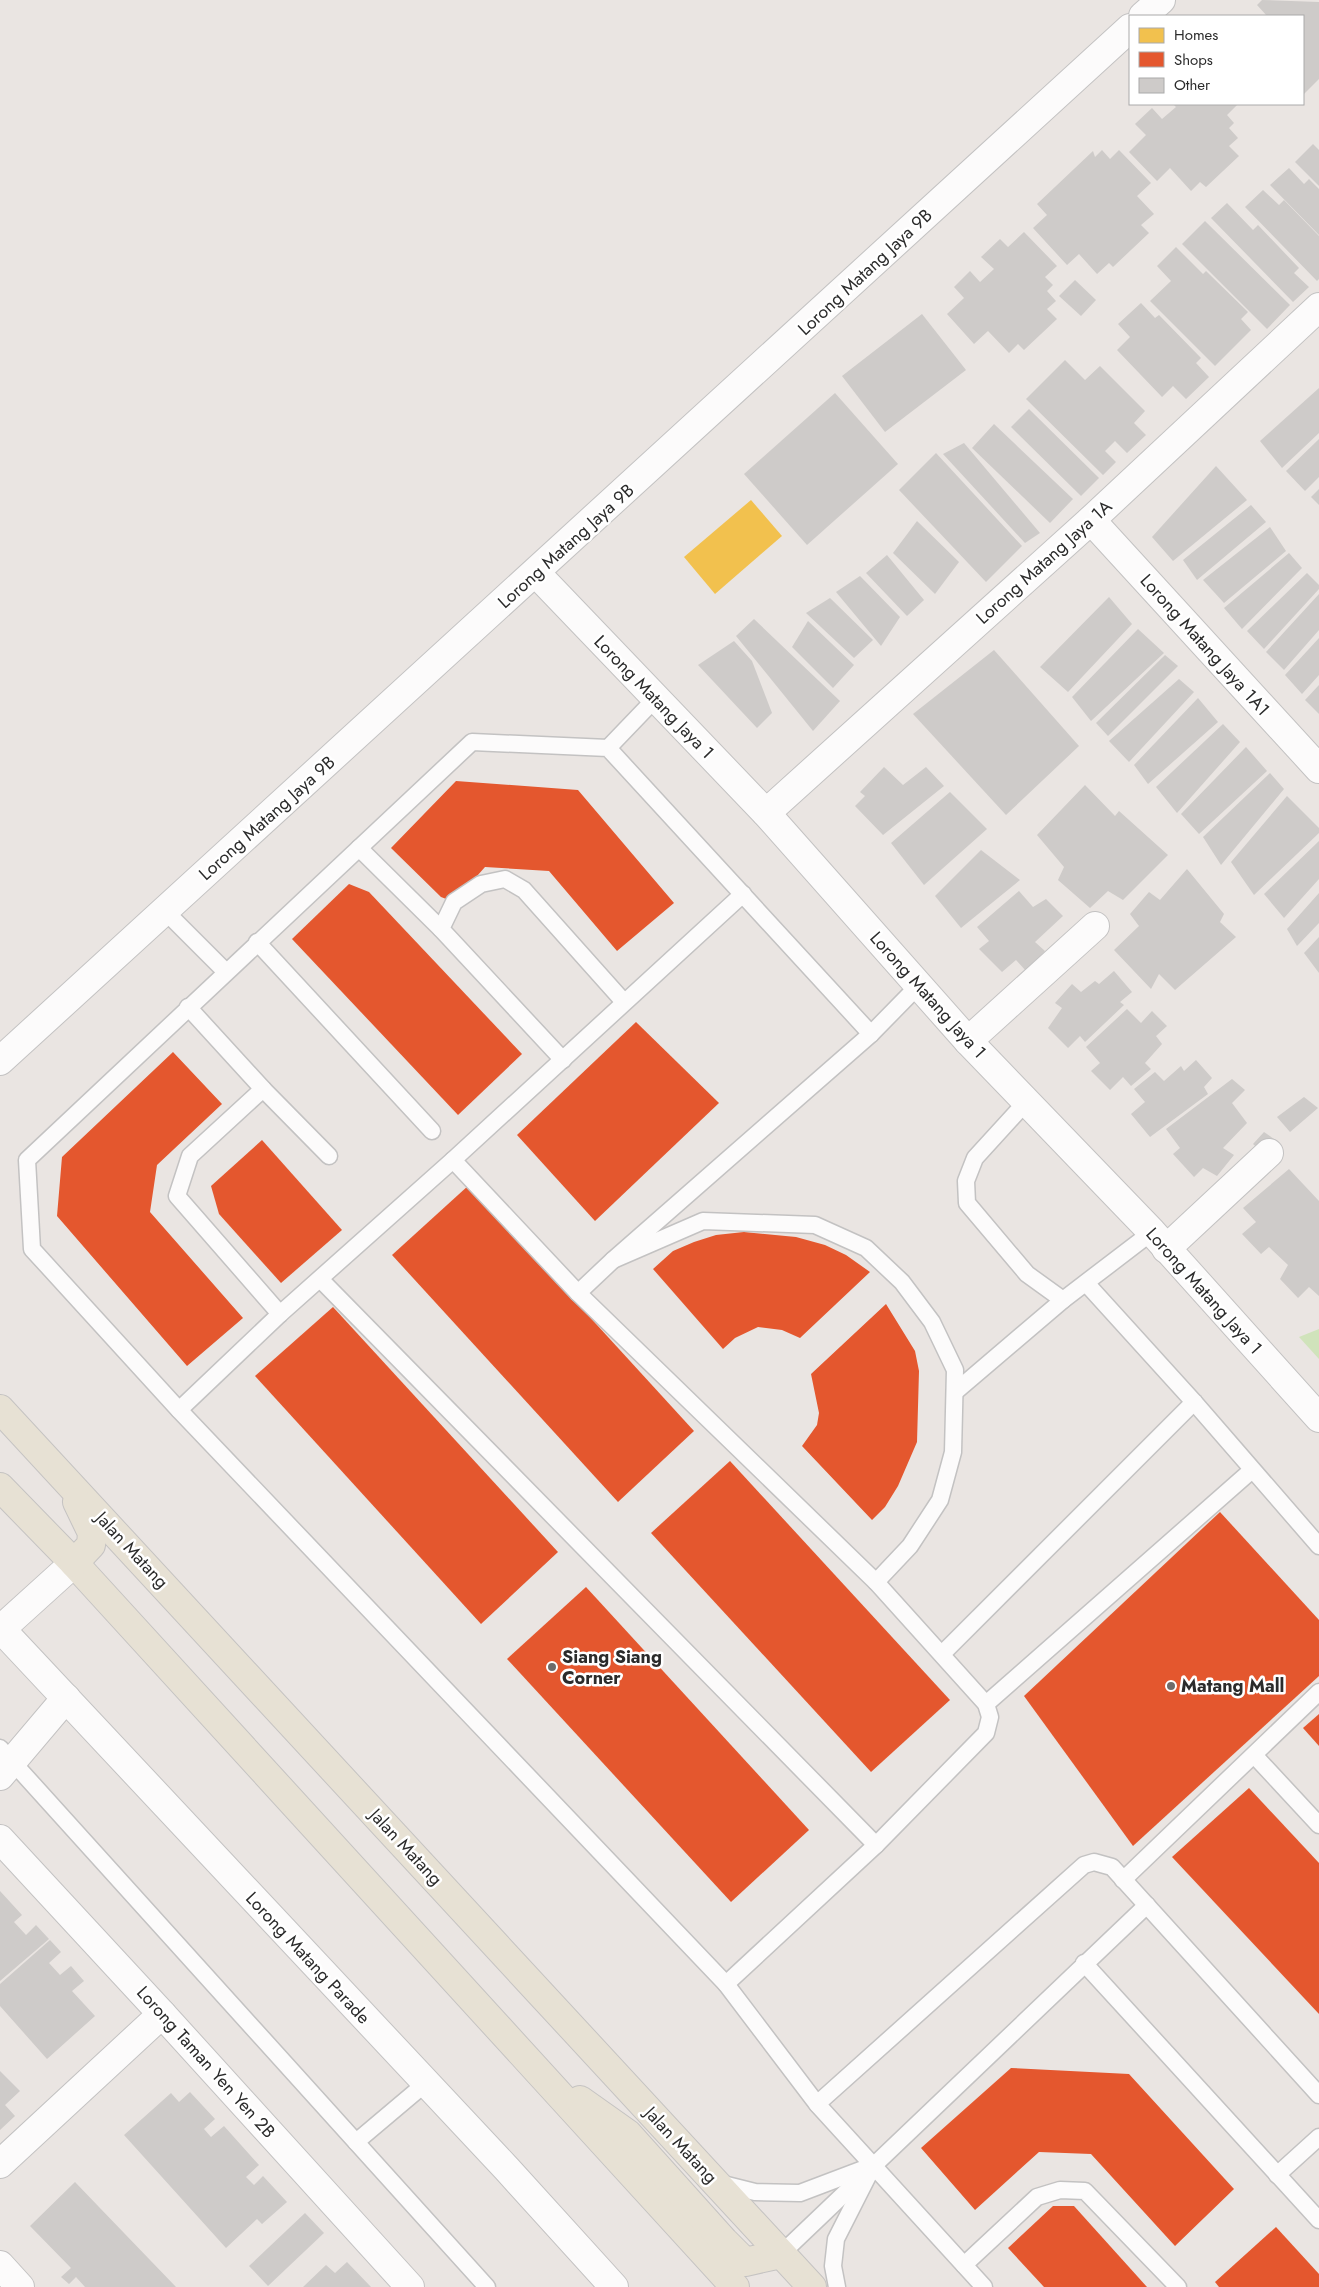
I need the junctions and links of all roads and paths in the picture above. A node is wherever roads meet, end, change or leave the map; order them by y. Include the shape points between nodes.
1 (1161, 0) edge
2 (1145, 15) edge
3 (1129, 29) edge
4 (1316, 316) edge
5 (1091, 520) junction
6 (536, 573) junction
7 (656, 698) junction
8 (608, 748) junction
9 (1319, 769) edge
10 (766, 813) junction
11 (359, 848) junction
12 (744, 894) junction
13 (165, 911) junction
14 (1095, 926) dead end
15 (441, 928) junction
16 (257, 942) junction
17 (226, 972) junction
18 (919, 985) junction
19 (624, 1002) junction
20 (188, 1008) junction
21 (871, 1034) junction
22 (968, 1041) junction
23 (563, 1060) junction
24 (0, 1061) edge
25 (263, 1089) junction
26 (1027, 1101) junction
27 (432, 1132) dead end
28 (1269, 1153) dead end
29 (329, 1156) dead end
30 (453, 1160) junction
31 (1159, 1240) junction
32 (613, 1260) junction
33 (320, 1279) junction
34 (1086, 1284) junction
35 (578, 1293) junction
36 (1062, 1300) junction
37 (280, 1314) junction
38 (954, 1392) junction
39 (1194, 1402) junction
40 (0, 1409) edge
41 (178, 1410) junction
42 (1319, 1418) edge
43 (1252, 1470) junction
44 (60, 1472) junction
45 (0, 1488) edge
46 (1319, 1546) edge
47 (74, 1563) junction
48 (876, 1582) junction
49 (1, 1630) edge
50 (942, 1654) junction
51 (1319, 1692) edge
52 (66, 1698) junction
53 (986, 1704) junction
54 (1254, 1755) junction
55 (4, 1762) edge
56 (1319, 1824) edge
57 (0, 1839) edge
58 (876, 1845) junction
59 (1124, 1880) junction
60 (1146, 1905) junction
61 (1084, 1963) junction
62 (726, 1984) junction
63 (162, 2014) junction
64 (539, 2071) junction
65 (426, 2083) junction
66 (1319, 2094) edge
67 (817, 2104) junction
68 (1319, 2137) edge
69 (356, 2142) junction
70 (0, 2164) edge
71 (873, 2165) junction
72 (1278, 2175) junction
73 (715, 2182) junction
74 (1319, 2220) edge
75 (781, 2254) junction
76 (0, 2265) edge
77 (964, 2265) junction
78 (20, 2287) edge
79 (410, 2287) edge
80 (487, 2287) edge
81 (614, 2287) edge
82 (735, 2287) edge
83 (812, 2287) edge
84 (837, 2287) edge
85 (984, 2287) edge
86 (1178, 2287) edge

1 - 2 street
3 - 6 street, Lorong Matang Jaya 9B
4 - 5 street, Lorong Matang Jaya 1A
5 - 9 street, Lorong Matang Jaya 1A1
5 - 10 street, Lorong Matang Jaya 1A
6 - 7 street, Lorong Matang Jaya 1
6 - 13 street, Lorong Matang Jaya 9B
7 - 8 lane
7 - 10 street, Lorong Matang Jaya 1
8 - 11 lane via 472,742
8 - 12 lane
10 - 18 street, Lorong Matang Jaya 1
11 - 15 lane
11 - 16 lane
12 - 19 lane
12 - 21 lane
13 - 17 lane
13 - 24 street, Lorong Matang Jaya 9B
14 - 22 street
15 - 19 lane via 454,902 481,884 505,879 524,890
15 - 23 lane
16 - 17 lane
16 - 27 lane
17 - 20 lane
18 - 21 lane
18 - 22 street, Lorong Matang Jaya 1
19 - 23 lane
20 - 25 lane
20 - 41 lane via 27,1160 32,1249
21 - 32 lane
22 - 26 street, Lorong Matang Jaya 1
23 - 30 lane
25 - 29 lane
25 - 37 lane via 190,1156 177,1196
26 - 31 street, Lorong Matang Jaya 1
26 - 36 lane via 975,1158 966,1181 967,1204 1027,1274
28 - 31 street
30 - 33 lane
30 - 35 lane
31 - 34 lane
31 - 42 street, Lorong Matang Jaya 1
32 - 35 lane
32 - 38 lane via 703,1221 815,1225 866,1248 902,1282 932,1322 955,1370
33 - 37 lane
33 - 58 lane
34 - 36 lane
34 - 39 lane
35 - 48 lane
36 - 38 lane
37 - 41 lane
38 - 48 lane via 953,1452 940,1500 910,1546
39 - 43 lane
39 - 50 lane
40 - 44 main road, Jalan Matang
41 - 62 lane
43 - 46 lane
43 - 53 lane
44 - 47 main road via 92,1533 91,1545
44 - 73 main road, Jalan Matang
45 - 47 main road
47 - 49 street
47 - 64 main road
48 - 50 lane
49 - 52 street, Lorong Matang Parade
50 - 53 lane
51 - 54 lane
52 - 55 street
52 - 65 street, Lorong Matang Parade
53 - 58 lane via 990,1717 986,1732
54 - 56 lane
54 - 59 lane
55 - 69 lane
57 - 63 street, Lorong Taman Yen Yen 2B
58 - 62 lane
59 - 60 lane
59 - 67 lane via 1112,1867 1094,1862 1084,1865
60 - 61 lane
60 - 66 lane
61 - 71 lane
61 - 72 lane
62 - 67 lane
63 - 70 street
63 - 79 street, Lorong Taman Yen Yen 2B
64 - 75 main road via 628,2134 745,2262
64 - 82 main road
65 - 69 lane
65 - 81 street, Lorong Matang Parade
67 - 71 lane
68 - 72 lane
69 - 80 lane
71 - 73 lane via 800,2194 755,2192
71 - 75 lane
71 - 77 lane
71 - 84 lane via 836,2239 833,2266
72 - 74 lane
73 - 75 main road, Jalan Matang
75 - 83 main road, Jalan Matang
76 - 78 street
77 - 85 lane
77 - 86 lane via 1037,2197 1060,2190 1086,2192

